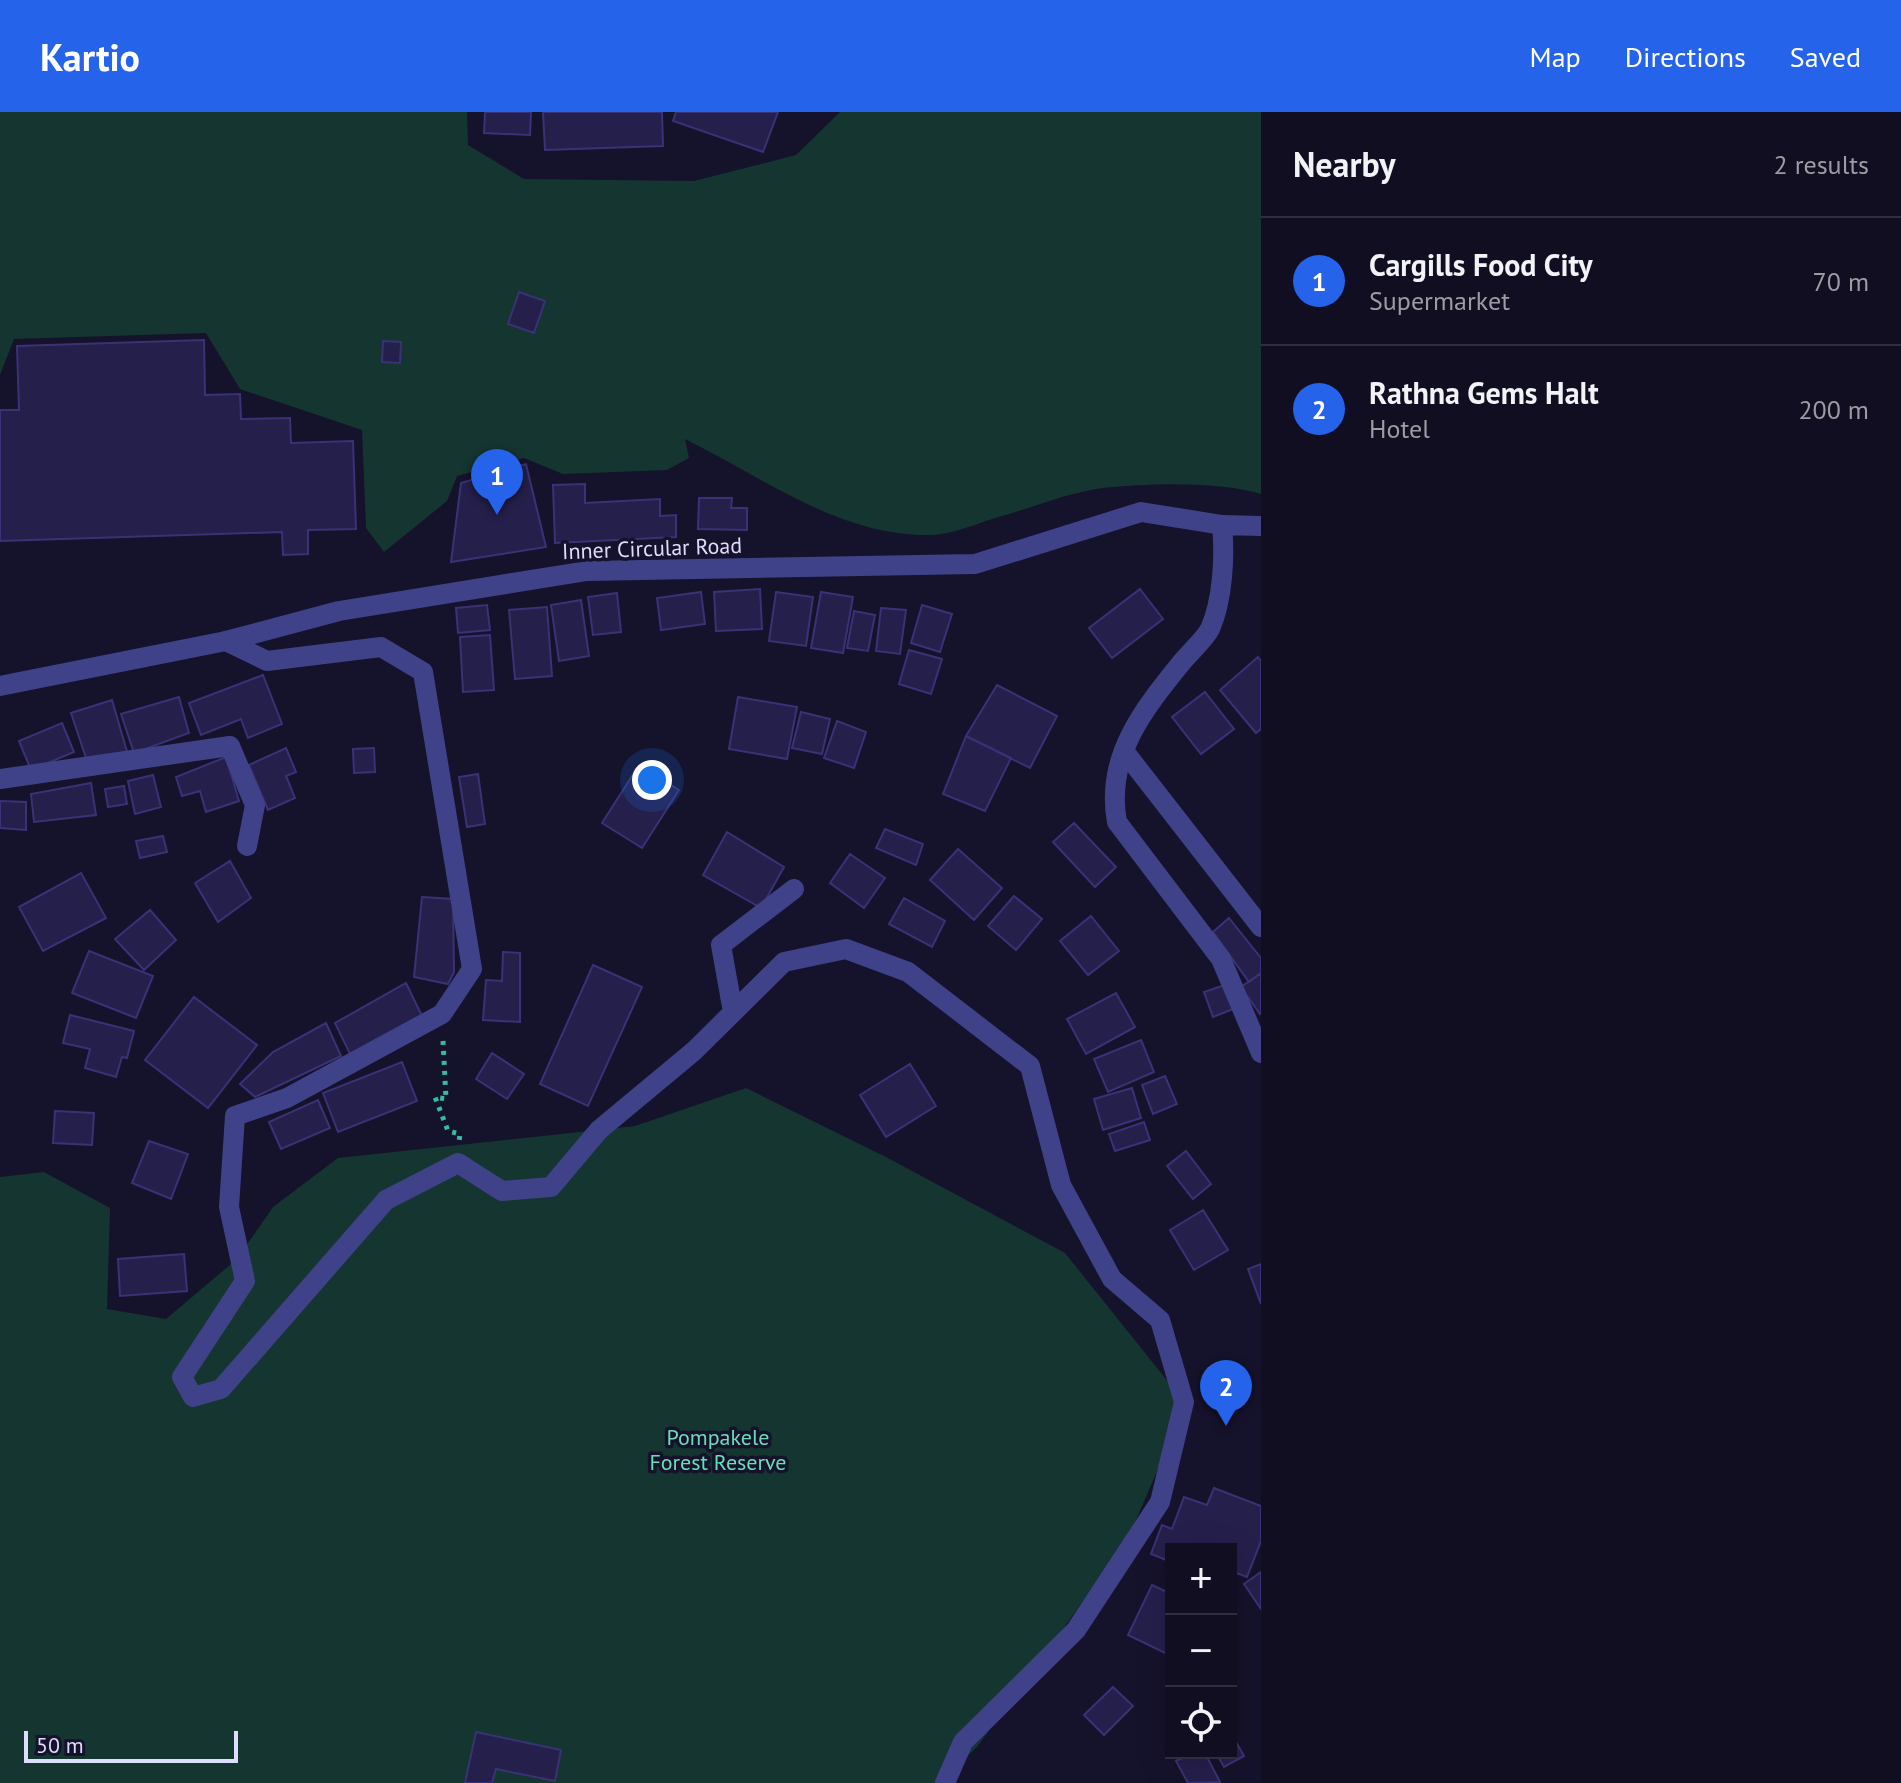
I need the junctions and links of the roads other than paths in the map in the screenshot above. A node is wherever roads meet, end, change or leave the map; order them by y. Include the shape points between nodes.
1 (1222, 525) junction
2 (1261, 526) edge
3 (226, 641) junction
4 (0, 686) edge
5 (1124, 751) junction
6 (0, 779) edge
7 (247, 846) dead end
8 (794, 889) dead end
9 (1261, 927) edge
10 (733, 1012) junction
11 (1261, 1053) edge
12 (945, 1783) edge

1 - 2 street, Inner Circular Road
1 - 3 street, Inner Circular Road via 1141,512 975,564 587,571 339,611
1 - 5 street via 1225,559 1209,629 1143,710
3 - 4 street, Inner Circular Road
3 - 10 street via 267,661 381,647 423,672 472,969 442,1014 287,1098 235,1116 229,1207 245,1281 182,1377 193,1397 221,1389 386,1200 458,1163 502,1191 551,1187 599,1130
5 - 9 street
5 - 11 street via 1112,794 1117,822 1221,959
6 - 7 street via 230,746 255,805
8 - 10 street via 721,945
10 - 12 street via 784,962 846,949 908,972 1030,1066 1061,1185 1112,1279 1160,1320 1184,1402 1160,1502 1076,1630 963,1742

